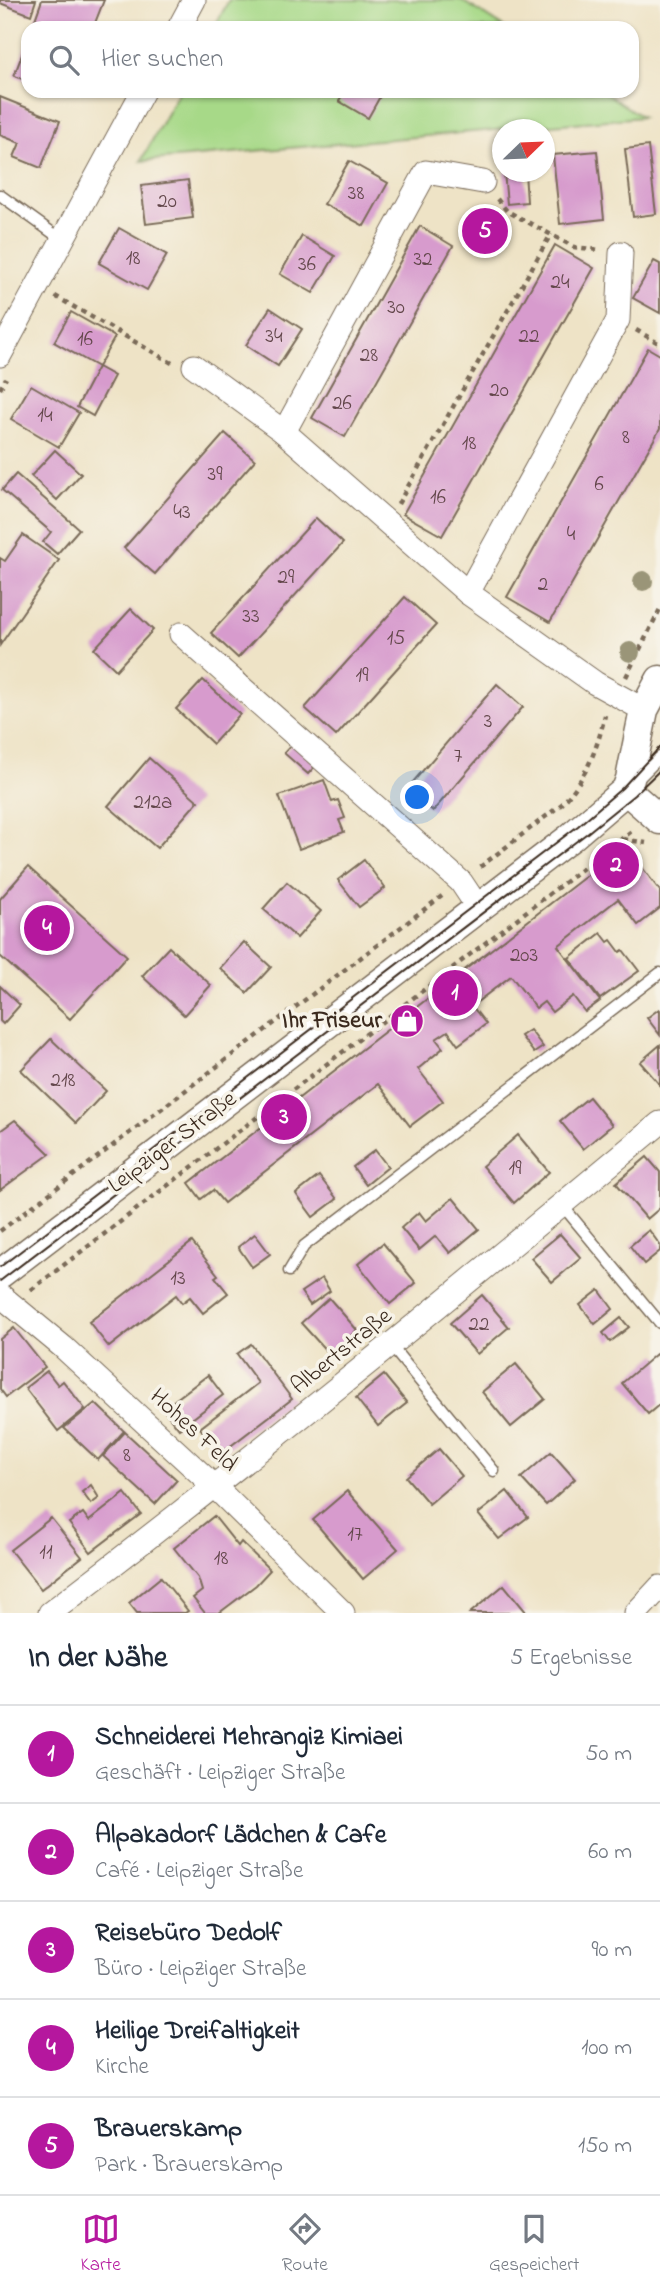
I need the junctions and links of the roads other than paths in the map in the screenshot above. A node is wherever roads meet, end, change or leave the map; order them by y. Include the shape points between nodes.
1 (194, 0) edge
2 (182, 21) edge
3 (139, 98) edge
4 (482, 182) road end
5 (0, 195) edge
6 (61, 239) junction
7 (621, 253) road end
8 (0, 355) edge
9 (194, 366) road end
10 (284, 432) junction
11 (468, 593) junction
12 (181, 634) dead end
13 (660, 680) edge
14 (644, 710) junction
15 (660, 757) edge
16 (626, 790) junction
17 (655, 826) edge
18 (479, 909) junction
19 (660, 973) edge
20 (660, 1122) edge
21 (562, 1205) junction
22 (289, 1271) dead end
23 (0, 1274) edge
24 (0, 1296) edge
25 (660, 1323) edge
26 (391, 1346) junction
27 (494, 1471) dead end
28 (215, 1487) junction
29 (660, 1587) edge
30 (50, 1613) edge
31 (343, 1613) edge
32 (636, 1613) edge

1 - 2 street
3 - 6 street
4 - 10 street via 426,172
5 - 6 lane
6 - 8 street
7 - 11 street via 618,320
9 - 10 street
10 - 11 street
11 - 14 street via 596,683
12 - 18 street via 461,882
13 - 14 street
14 - 16 street
15 - 16 lane
16 - 17 street
16 - 18 street, Leipziger Straße
18 - 23 street, Leipziger Straße
19 - 22 lane via 304,1246
20 - 21 street, Albertstraße
21 - 25 lane
21 - 26 street, Albertstraße
24 - 28 street, Hohes Feld via 64,1348
26 - 27 lane
26 - 28 street, Albertstraße
28 - 30 street, Albertstraße
28 - 31 street, Hohes Feld
29 - 32 street

